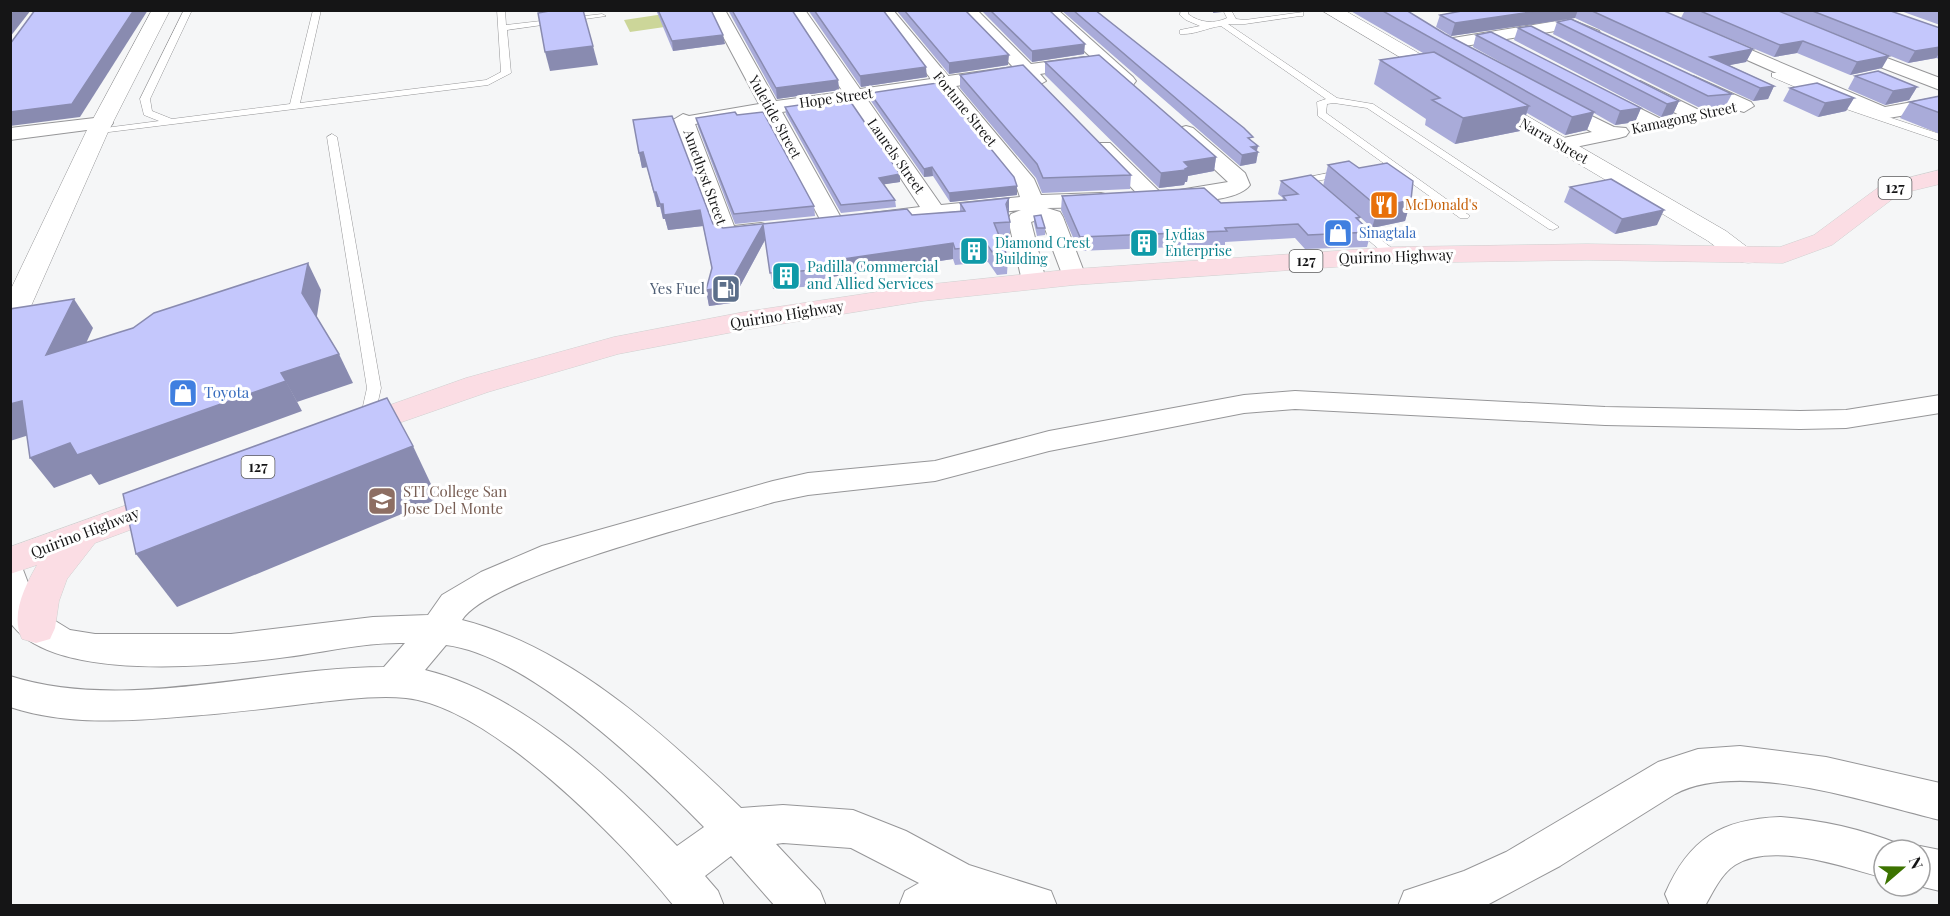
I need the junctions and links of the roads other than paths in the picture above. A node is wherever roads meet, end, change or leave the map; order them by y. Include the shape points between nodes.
1 (161, 10) edge
2 (188, 10) edge
3 (316, 10) edge
4 (501, 10) edge
5 (717, 10) edge
6 (797, 10) edge
7 (884, 10) edge
8 (968, 10) edge
9 (1048, 10) edge
10 (1185, 10) edge
11 (1330, 10) edge
12 (1642, 10) edge
13 (1243, 12) dead end
14 (1300, 14) dead end
15 (602, 16) dead end
16 (1227, 17) edge
17 (1209, 24) junction
18 (504, 28) junction
19 (1528, 30) junction
20 (1183, 32) dead end
21 (1427, 33) edge
22 (1490, 37) junction
23 (1830, 41) edge
24 (1610, 43) edge
25 (1447, 44) junction
26 (1559, 46) edge
27 (1521, 53) edge
28 (1102, 59) junction
29 (1477, 61) edge
30 (1028, 71) junction
31 (1672, 72) edge
32 (1775, 75) dead end
33 (1623, 78) edge
34 (944, 82) junction
35 (1940, 85) edge
36 (1583, 86) edge
37 (1138, 90) edge
38 (1539, 94) edge
39 (854, 95) junction
40 (1053, 96) edge
41 (1334, 100) junction
42 (1322, 102) junction
43 (1940, 103) edge
44 (294, 107) junction
45 (770, 108) junction
46 (1696, 116) junction
47 (684, 120) junction
48 (180, 122) junction
49 (1174, 122) edge
50 (662, 124) edge
51 (1656, 124) junction
52 (100, 128) junction
53 (1086, 130) edge
54 (10, 134) edge
55 (1610, 134) junction
56 (332, 137) dead end
57 (1940, 138) edge
58 (1561, 144) junction
59 (1390, 164) junction
60 (1940, 177) edge
61 (1153, 197) junction
62 (1330, 201) edge
63 (1035, 207) junction
64 (935, 213) junction
65 (1464, 216) dead end
66 (1348, 217) edge
67 (1553, 227) dead end
68 (780, 228) edge
69 (1393, 255) junction
70 (1746, 256) junction
71 (1074, 277) junction
72 (1034, 281) junction
73 (10, 322) edge
74 (1940, 404) edge
75 (366, 424) junction
76 (321, 441) edge
77 (200, 490) edge
78 (83, 534) junction
79 (10, 561) edge
80 (10, 576) edge
81 (36, 628) junction
82 (439, 628) junction
83 (394, 681) junction
84 (10, 691) edge
85 (1940, 802) edge
86 (735, 828) junction
87 (1872, 855) edge
88 (676, 873) junction
89 (960, 883) junction
90 (1687, 894) dead end
91 (1443, 903) edge
92 (702, 906) edge
93 (804, 906) edge
94 (921, 906) edge
95 (1035, 906) edge

1 - 52 street
2 - 48 lane via 145,99 147,113 160,120
3 - 44 lane
4 - 18 lane
5 - 45 street, Yuletide Street
6 - 39 street, Laurels Street
7 - 34 street, Fortune Street
8 - 30 street
9 - 28 street
10 - 17 lane via 1186,17
11 - 58 street, Narra Street
12 - 43 street via 1883,113
13 - 16 lane
14 - 16 lane via 1245,22
15 - 18 lane
16 - 17 lane
16 - 41 lane
17 - 20 lane
17 - 42 lane
18 - 44 lane via 506,73 488,82
19 - 22 street
19 - 24 street via 1569,24
19 - 26 street
21 - 25 street
22 - 25 street
22 - 27 street
23 - 35 street
25 - 29 street
28 - 30 street, Hope Street
28 - 37 street
30 - 34 street, Hope Street
30 - 40 street
31 - 46 street, Kamagong Street via 1744,106
32 - 57 lane via 1852,108
33 - 46 street
34 - 39 street, Hope Street
34 - 63 street, Fortune Street via 1026,184
36 - 51 street
38 - 55 street
39 - 45 street, Hope Street
39 - 64 street, Laurels Street
41 - 42 lane
41 - 67 lane via 1370,106
42 - 59 lane via 1321,114
44 - 48 lane
45 - 47 street, Hope Street
45 - 64 street, Yuletide Street via 823,224
46 - 51 street, Kamagong Street
47 - 50 street, Hope Street
47 - 68 street, Amethyst Street via 726,234
48 - 52 lane
49 - 61 street via 1237,178 1239,185 1229,190
51 - 55 street, Kamagong Street
52 - 54 street
52 - 73 street
53 - 61 street
55 - 58 street, Kamagong Street
56 - 75 lane via 374,388
58 - 70 street, Narra Street
59 - 62 lane via 1318,178 1310,183
59 - 65 lane
60 - 70 main road, Quirino Highway / 127 via 1891,189 1840,230 1808,248 1783,255
61 - 63 street
63 - 64 street
63 - 71 street, Fortune Street via 1052,217
63 - 72 street via 1019,219
66 - 69 lane
69 - 70 main road, Quirino Highway / 127 via 1587,252
69 - 71 main road, Quirino Highway / 127
71 - 72 main road, Quirino Highway / 127
72 - 75 main road, Quirino Highway / 127 via 834,306 614,346 497,379
74 - 82 street via 1846,419 1800,420 1594,415 1352,401 1244,404 1049,441 935,471 808,484 772,492 554,555 493,580 454,604
75 - 76 main road, Quirino Highway / 127
77 - 78 main road, Quirino Highway
78 - 79 main road, Quirino Highway
78 - 81 main road via 48,577 38,602
80 - 81 street via 17,602
81 - 82 street via 54,639 102,650 180,651 262,647 368,632
82 - 83 street
82 - 86 street via 480,638 529,660 658,757
83 - 84 street via 167,704 67,703
83 - 88 street via 442,691 504,724 619,814
85 - 91 street via 1772,765 1710,764 1658,780 1566,838
86 - 88 street
86 - 89 street via 783,824 853,829
86 - 93 street
87 - 90 street via 1803,838 1749,839 1719,850
88 - 92 street
89 - 94 street
89 - 95 street

